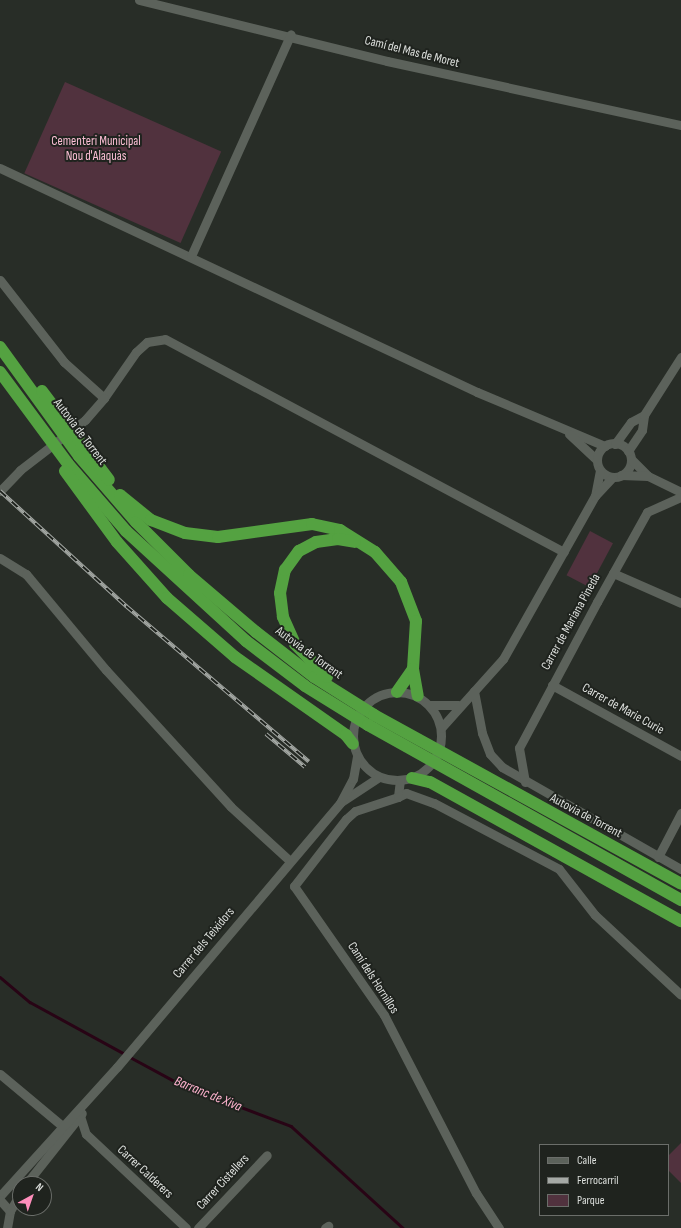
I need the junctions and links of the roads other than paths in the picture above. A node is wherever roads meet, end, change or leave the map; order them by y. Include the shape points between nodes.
1 (139, 0) edge
2 (290, 34) junction
3 (681, 125) edge
4 (0, 168) edge
5 (191, 256) junction
6 (0, 280) edge
7 (0, 336) edge
8 (0, 347) edge
9 (681, 357) edge
10 (0, 372) edge
11 (0, 383) edge
12 (104, 398) junction
13 (644, 415) junction
14 (568, 434) junction
15 (615, 444) junction
16 (605, 446) junction
17 (629, 455) junction
18 (597, 460) junction
19 (600, 470) junction
20 (617, 476) junction
21 (648, 476) junction
22 (0, 491) edge
23 (681, 492) edge
24 (595, 496) junction
25 (681, 497) edge
26 (361, 542) junction
27 (564, 552) junction
28 (0, 558) edge
29 (613, 573) junction
30 (681, 603) edge
31 (413, 669) junction
32 (552, 685) junction
33 (474, 691) junction
34 (397, 692) junction
35 (418, 696) junction
36 (430, 705) junction
37 (458, 706) junction
38 (442, 728) junction
39 (353, 744) junction
40 (357, 756) junction
41 (681, 756) edge
42 (379, 777) junction
43 (412, 777) junction
44 (525, 782) junction
45 (398, 797) junction
46 (340, 803) junction
47 (681, 813) edge
48 (581, 828) junction
49 (658, 857) junction
50 (290, 861) junction
51 (681, 869) edge
52 (681, 884) edge
53 (681, 900) edge
54 (681, 921) edge
55 (681, 995) edge
56 (0, 1074) edge
57 (88, 1100) junction
58 (80, 1116) junction
59 (60, 1125) junction
60 (86, 1134) junction
61 (61, 1142) junction
62 (267, 1155) dead end
63 (33, 1176) edge
64 (0, 1196) edge
65 (0, 1200) edge
66 (12, 1208) edge
67 (10, 1211) junction
68 (7, 1228) edge
69 (186, 1228) edge
70 (198, 1228) edge
71 (499, 1228) edge

1 - 2 street, Camí del Mas de Moret
2 - 3 street, Camí del Mas de Moret via 387,61
2 - 5 street
4 - 5 street
5 - 14 street
6 - 12 street via 64,362
7 - 26 highway via 123,498 151,520 185,534 218,536 312,524 340,530
8 - 48 highway, Autovia de Torrent via 79,456 136,522 189,575 256,632 314,677 374,715
9 - 13 street
10 - 53 highway, Autovia de Torrent via 68,464 126,531 246,641 305,686 368,726
11 - 39 highway via 117,542 167,598 235,656 346,735
12 - 22 street via 85,420 14,476
12 - 27 street via 136,352 147,342 165,339
13 - 15 street via 631,422
13 - 17 street via 642,430
14 - 16 street via 579,434
14 - 18 street
15 - 16 street
15 - 17 street
16 - 18 street
17 - 20 street via 629,468
17 - 21 street
18 - 19 street
19 - 20 street
19 - 24 street
20 - 21 street
20 - 24 street
21 - 23 street
24 - 27 street
25 - 29 street, Carrer de Mariana Pineda via 647,512
26 - 31 highway via 387,562 408,595 417,632
26 - 48 highway via 338,539 316,542 299,551 285,570 280,593 283,617 295,644 319,672 378,710
27 - 33 street via 513,644
28 - 50 street via 26,574 96,659 226,801
29 - 30 street
29 - 32 street, Carrer de Mariana Pineda
31 - 34 highway
31 - 35 highway
32 - 41 street, Carrer de Marie Curie
32 - 44 street, Carrer de Mariana Pineda via 518,748
33 - 37 street
33 - 44 street via 490,754 502,767
34 - 35 street
34 - 39 street via 371,700 356,719
35 - 36 street
36 - 37 street
36 - 38 street
37 - 38 street
38 - 43 street via 442,739 431,764
39 - 40 street
40 - 42 street
40 - 46 street, Carrer dels Teixidors via 353,779
42 - 43 street
42 - 46 street, Carrer dels Teixidors
43 - 45 street
43 - 54 highway via 430,782
44 - 49 street
45 - 55 street via 406,793 434,803 559,869 596,915
45 - 71 street, Camí dels Hornillos via 356,811 346,819 294,886 384,1015 476,1193
46 - 50 street, Carrer dels Teixidors
47 - 49 street
48 - 52 highway, Autovia de Torrent
49 - 51 street
50 - 57 street, Carrer dels Teixidors
56 - 59 street
57 - 58 street, Carrer dels Teixidors
57 - 59 street, Carrer dels Teixidors
58 - 60 street, Carrer Calderers
58 - 61 street, Carrer dels Teixidors
59 - 64 street, Carrer dels Teixidors
60 - 61 street via 75,1132
60 - 69 street, Carrer Calderers
61 - 63 street, Carrer dels Teixidors
62 - 70 street, Carrer Cistellers
65 - 67 street
66 - 67 street
67 - 68 street

